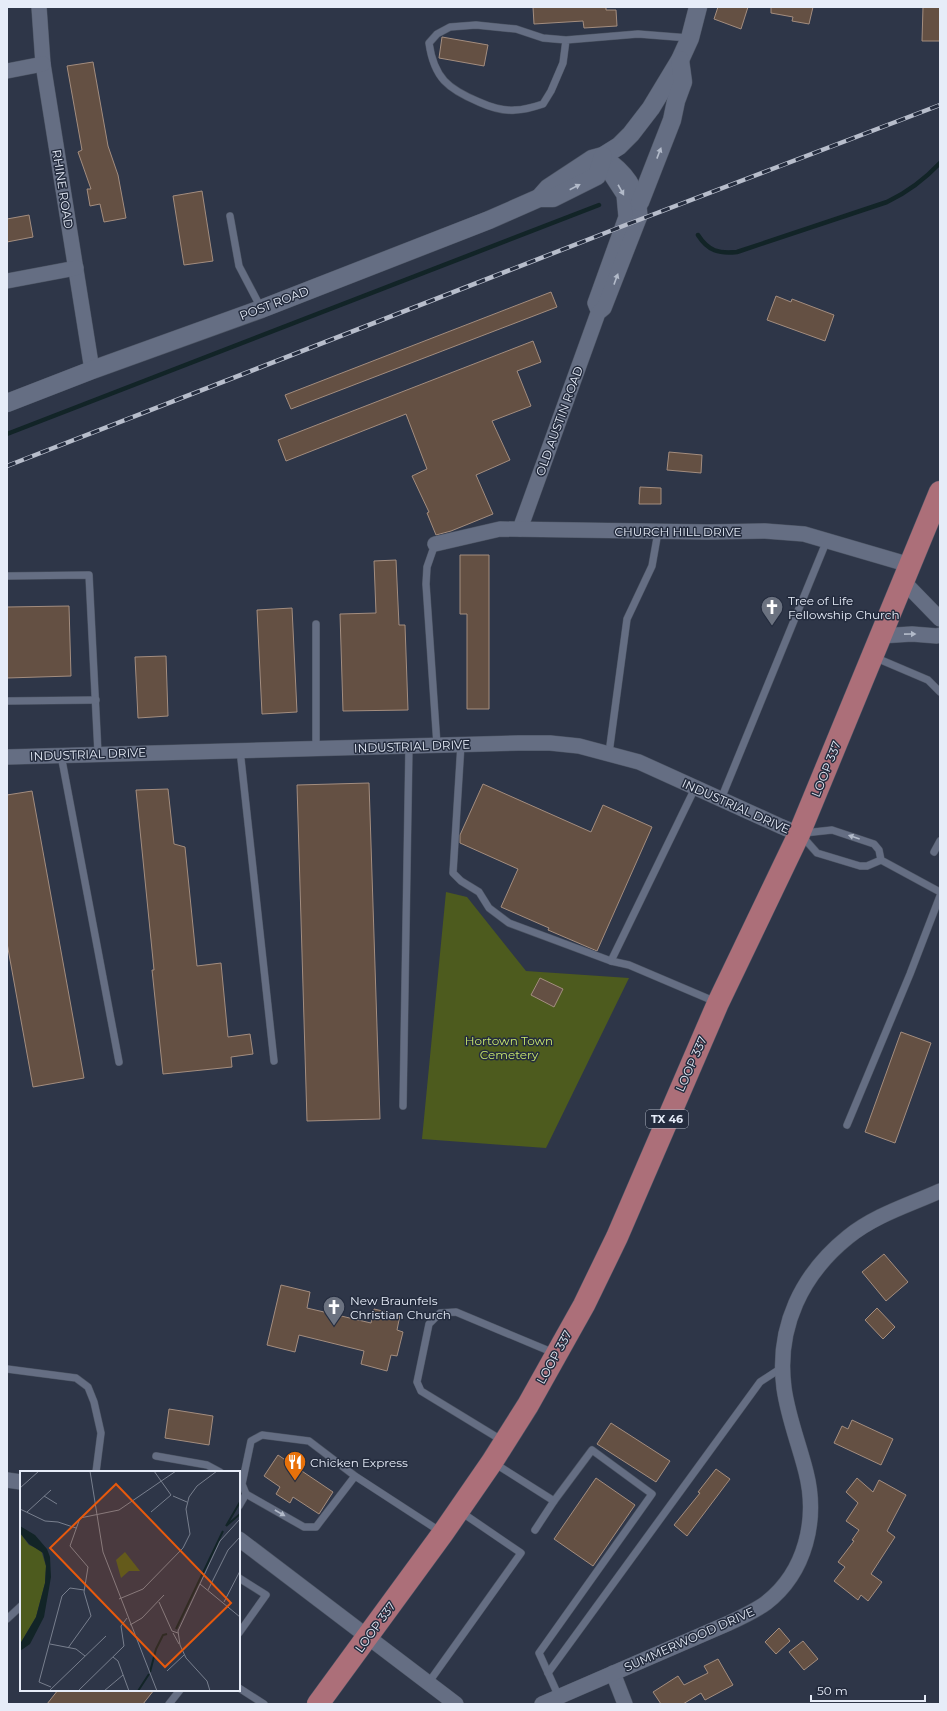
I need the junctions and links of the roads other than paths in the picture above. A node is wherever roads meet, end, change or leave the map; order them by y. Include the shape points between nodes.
1 (39, 7) edge
2 (698, 7) edge
3 (690, 38) junction
4 (566, 40) junction
5 (680, 60) junction
6 (43, 64) junction
7 (7, 71) edge
8 (603, 156) junction
9 (640, 202) junction
10 (230, 216) dead end
11 (76, 268) junction
12 (7, 282) edge
13 (261, 308) junction
14 (598, 313) junction
15 (92, 370) junction
16 (7, 403) edge
17 (940, 492) edge
18 (520, 529) junction
19 (658, 532) junction
20 (830, 541) junction
21 (436, 544) joint
22 (906, 573) junction
23 (7, 576) edge
24 (940, 619) edge
25 (316, 624) dead end
26 (940, 635) edge
27 (880, 636) junction
28 (872, 656) junction
29 (940, 692) edge
30 (96, 700) junction
31 (7, 702) edge
32 (461, 744) junction
33 (437, 745) junction
34 (409, 746) junction
35 (316, 748) junction
36 (240, 750) junction
37 (609, 753) junction
38 (98, 754) junction
39 (61, 755) junction
40 (7, 757) edge
41 (695, 788) junction
42 (720, 799) junction
43 (799, 834) junction
44 (940, 841) edge
45 (934, 852) dead end
46 (881, 860) junction
47 (940, 892) edge
48 (940, 896) edge
49 (611, 961) junction
50 (718, 1003) junction
51 (120, 1062) dead end
52 (274, 1062) dead end
53 (403, 1106) dead end
54 (847, 1124) dead end
55 (940, 1191) edge
56 (556, 1354) junction
57 (784, 1366) junction
58 (7, 1369) edge
59 (504, 1442) junction
60 (156, 1456) dead end
61 (492, 1462) junction
62 (206, 1469) edge
63 (96, 1471) edge
64 (355, 1476) junction
65 (7, 1480) edge
66 (20, 1482) edge
67 (240, 1483) edge
68 (246, 1494) junction
69 (554, 1501) junction
70 (240, 1504) edge
71 (459, 1511) junction
72 (535, 1530) dead end
73 (443, 1533) junction
74 (240, 1541) edge
75 (240, 1579) edge
76 (20, 1607) edge
77 (7, 1620) edge
78 (240, 1632) edge
79 (368, 1637) junction
80 (548, 1673) junction
81 (613, 1673) junction
82 (429, 1682) junction
83 (240, 1689) edge
84 (179, 1691) edge
85 (559, 1697) junction
86 (170, 1704) edge
87 (264, 1704) edge
88 (318, 1704) edge
89 (456, 1704) edge
90 (542, 1704) edge
91 (625, 1704) edge

1 - 6 street, RHINE ROAD
2 - 3 street
3 - 4 lane via 638,34
3 - 5 street
4 - 4 lane via 543,38 516,29 476,25 450,27 437,34 429,43 437,72 447,85 458,93 485,104 515,110 543,104 563,63
5 - 8 street via 651,108 631,134 619,146
9 -> 5 street via 672,120 683,82
6 - 7 street
6 - 11 street, RHINE ROAD
8 - 9 street via 626,175
8 - 13 street, POST ROAD via 592,159 548,188 539,198 489,220
8 -> 14 street, OLD AUSTIN ROAD via 624,195 626,217 596,303
14 -> 9 street, OLD AUSTIN ROAD via 604,308 639,220
10 - 13 lane via 239,266
11 - 12 street
11 - 15 street, RHINE ROAD
13 - 15 street, POST ROAD
14 - 18 street, OLD AUSTIN ROAD
15 - 16 street, POST ROAD
17 - 22 main road, LOOP 337 / TX 46
18 - 19 street, CHURCH HILL DRIVE
18 - 21 street, CHURCH HILL DRIVE via 500,529
19 - 20 street, CHURCH HILL DRIVE via 765,531 804,534
19 - 37 lane via 652,566 627,619
20 - 22 street
20 - 42 lane
21 - 33 lane via 427,567 426,584
22 - 24 street
22 - 27 main road, LOOP 337 / TX 46
23 - 30 lane via 90,575
25 - 35 lane
27 -> 26 street
27 - 28 main road, LOOP 337 / TX 46
28 - 29 lane via 928,680
28 - 43 main road, LOOP 337 / TX 46
30 - 31 lane
30 - 38 lane
32 - 33 street, INDUSTRIAL DRIVE
32 - 37 street, INDUSTRIAL DRIVE via 550,743
32 - 49 lane via 453,873 479,892 489,908 509,923
33 - 34 street, INDUSTRIAL DRIVE
34 - 35 street, INDUSTRIAL DRIVE
34 - 53 lane
35 - 36 street, INDUSTRIAL DRIVE
36 - 38 street, INDUSTRIAL DRIVE
36 - 52 lane
37 - 41 street, INDUSTRIAL DRIVE via 639,762
38 - 39 street, INDUSTRIAL DRIVE
39 - 40 street, INDUSTRIAL DRIVE
39 - 51 lane
41 - 42 street, INDUSTRIAL DRIVE
41 - 49 lane
42 - 43 street, INDUSTRIAL DRIVE
43 - 46 lane via 818,853 860,866
46 -> 43 lane via 879,850 874,844 832,830
43 - 50 main road, LOOP 337 / TX 46
44 - 45 lane
46 - 47 lane
48 - 54 lane
49 - 50 lane via 629,965
50 - 56 main road, LOOP 337 / TX 46 via 617,1237 584,1305
55 - 57 street, SUMMERWOOD DRIVE via 877,1218 849,1236 829,1254 812,1274 791,1316 783,1343
56 - 59 main road, LOOP 337 / TX 46
56 - 59 lane via 456,1312 440,1313 429,1324 416,1382 421,1391
57 - 80 lane via 760,1382
57 - 81 street, SUMMERWOOD DRIVE via 788,1412 811,1500 807,1542 789,1579 778,1592 754,1611
58 - 63 lane via 76,1378 88,1387 101,1433
59 - 61 main road, LOOP 337 / TX 46
60 - 62 lane
61 - 69 lane
61 - 71 main road, LOOP 337 / TX 46
64 - 67 lane via 309,1441 262,1435 252,1441
68 -> 64 lane via 304,1527 316,1527
64 - 73 lane
65 - 66 street
67 - 68 lane
68 - 70 lane
69 - 72 lane
69 - 80 lane via 592,1450 652,1494 539,1652
71 - 73 main road, LOOP 337 / TX 46
71 - 82 lane via 521,1553
73 - 79 main road, LOOP 337 / TX 46
74 - 79 street
75 - 78 lane via 266,1595
76 - 77 lane
79 - 82 street
79 - 88 main road, LOOP 337 / TX 46
80 - 85 lane
81 - 85 street, SUMMERWOOD DRIVE
81 - 91 street
82 - 89 street
83 - 87 lane
84 - 86 lane
85 - 90 street, SUMMERWOOD DRIVE

